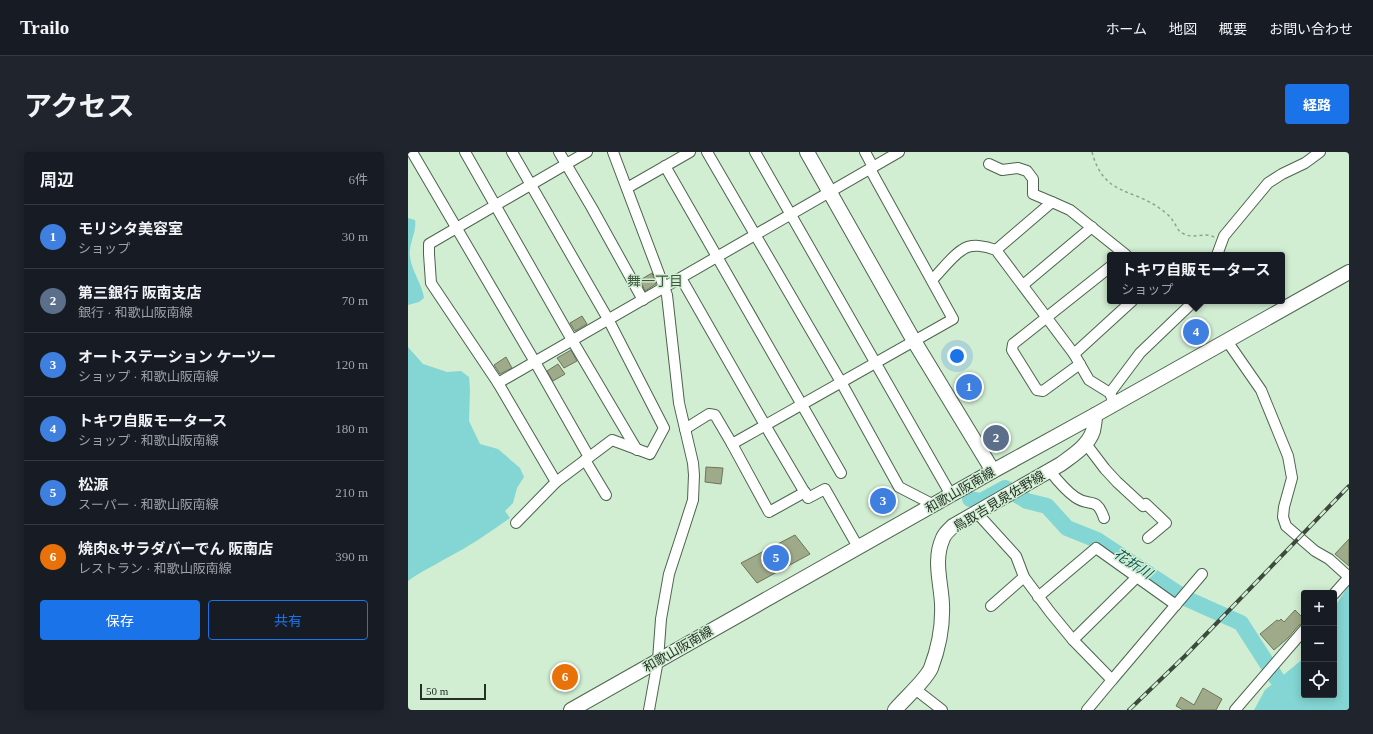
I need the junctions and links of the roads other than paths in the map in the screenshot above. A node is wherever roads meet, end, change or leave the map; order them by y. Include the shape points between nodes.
1 (412, 152) edge
2 (465, 152) edge
3 (512, 152) edge
4 (559, 152) edge
5 (587, 152) edge
6 (612, 152) edge
7 (690, 152) edge
8 (707, 152) edge
9 (755, 152) edge
10 (807, 152) edge
11 (865, 152) edge
12 (899, 152) edge
13 (1320, 152) edge
14 (565, 164) junction
15 (989, 164) dead end
16 (664, 166) junction
17 (872, 168) junction
18 (531, 184) junction
19 (627, 188) junction
20 (830, 191) junction
21 (1052, 202) junction
22 (496, 205) junction
23 (791, 214) junction
24 (1092, 227) junction
25 (457, 228) junction
26 (756, 235) junction
27 (996, 250) junction
28 (1122, 252) edge
29 (1218, 252) edge
30 (717, 257) junction
31 (1107, 269) edge
32 (1349, 272) edge
33 (681, 278) junction
34 (932, 280) junction
35 (1023, 285) junction
36 (665, 287) junction
37 (643, 300) junction
38 (1129, 304) edge
39 (1190, 304) edge
40 (1047, 318) junction
41 (608, 320) junction
42 (572, 340) junction
43 (914, 341) junction
44 (1226, 341) junction
45 (1074, 354) junction
46 (535, 362) junction
47 (875, 363) junction
48 (1080, 364) junction
49 (841, 382) junction
50 (498, 383) junction
51 (1112, 399) junction
52 (801, 405) junction
53 (1095, 415) junction
54 (765, 425) junction
55 (685, 429) junction
56 (732, 444) junction
57 (1086, 444) junction
58 (637, 450) junction
59 (587, 459) junction
60 (993, 471) junction
61 (1050, 471) junction
62 (841, 473) dead end
63 (556, 482) junction
64 (805, 492) junction
65 (951, 494) junction
66 (606, 495) dead end
67 (934, 505) junction
68 (977, 513) junction
69 (1104, 518) dead end
70 (516, 523) dead end
71 (1148, 538) dead end
72 (858, 547) junction
73 (1202, 574) dead end
74 (1024, 577) junction
75 (1138, 577) junction
76 (1349, 577) edge
77 (1337, 591) edge
78 (1038, 596) junction
79 (1176, 605) junction
80 (991, 606) dead end
81 (1301, 633) edge
82 (1073, 640) junction
83 (658, 660) junction
84 (1112, 680) junction
85 (915, 689) junction
86 (572, 710) edge
87 (649, 710) edge
88 (895, 710) edge
89 (942, 710) edge
90 (1086, 710) edge
91 (1235, 710) edge

1 - 25 street
2 - 22 street
3 - 18 street
4 - 14 street
5 - 14 street
6 - 19 street
7 - 16 street
8 - 26 street
9 - 23 street
10 - 20 main road
11 - 17 street
12 - 17 street
13 - 29 street via 1268,183 1224,236
14 - 18 street
14 - 37 street
15 - 21 street via 1002,170 1018,168 1027,171 1033,180 1034,194
16 - 19 street
16 - 30 street
17 - 20 street
17 - 34 street
18 - 22 street
18 - 41 street
19 - 36 street
20 - 23 street
20 - 43 main road
21 - 24 street via 1070,210
21 - 27 street
22 - 25 street
22 - 42 street
23 - 26 street
23 - 47 street
24 - 28 street
24 - 35 street
25 - 46 street
25 - 50 street via 429,244 431,283
26 - 30 street
26 - 49 street
27 - 34 street via 988,246 962,249
27 - 35 street
30 - 33 street
30 - 52 street
31 - 40 street
32 - 44 main road, 和歌山阪南線
33 - 36 street
33 - 54 street
34 - 43 street via 953,319
35 - 40 street
36 - 37 street
36 - 55 street via 679,403
37 - 41 street
38 - 45 street
39 - 51 street via 1140,353
40 - 45 street
40 - 48 street via 1014,344 1012,350 1037,390 1043,391
41 - 42 street
41 - 58 street via 664,428 650,454
42 - 46 street
42 - 58 street
43 - 47 street
43 - 60 main road
44 - 51 main road, 和歌山阪南線
44 - 76 street via 1261,390 1288,456 1292,478 1284,507 1283,517 1286,526
45 - 48 street
46 - 50 street
46 - 59 street
47 - 49 street
47 - 65 street
48 - 51 street via 1089,380
49 - 52 street
49 - 67 street via 899,487
50 - 63 street
51 - 53 main road, 和歌山阪南線
52 - 54 street
52 - 62 street
53 - 57 main road, 鳥取吉見泉佐野線 via 1093,432
53 - 60 main road, 和歌山阪南線
54 - 56 street
54 - 64 street
55 - 56 street via 709,414 715,415
55 - 83 street via 693,463 692,500 668,574
56 - 64 street via 770,512
57 - 61 main road, 鳥取吉見泉佐野線
57 - 71 street via 1117,482 1143,506 1146,504 1166,524
58 - 59 street via 612,440
59 - 63 street
59 - 66 street
60 - 65 main road, 和歌山阪南線
61 - 68 main road, 鳥取吉見泉佐野線
61 - 69 street via 1081,501 1097,504
63 - 70 street
64 - 72 street via 808,498 826,489
65 - 67 main road, 和歌山阪南線
67 - 72 main road, 和歌山阪南線
68 - 74 street via 1016,556
68 - 85 main road, 鳥取吉見泉佐野線 via 953,526 944,536 939,550 942,628 930,670
72 - 83 main road, 和歌山阪南線
73 - 79 street
74 - 78 street
74 - 80 street
75 - 78 street via 1096,548
75 - 79 street
75 - 82 street
76 - 77 street
78 - 82 street
79 - 84 street
81 - 91 street
82 - 84 street
83 - 86 main road, 和歌山阪南線
83 - 87 street
84 - 90 street
85 - 88 main road, 鳥取吉見泉佐野線
85 - 89 street

